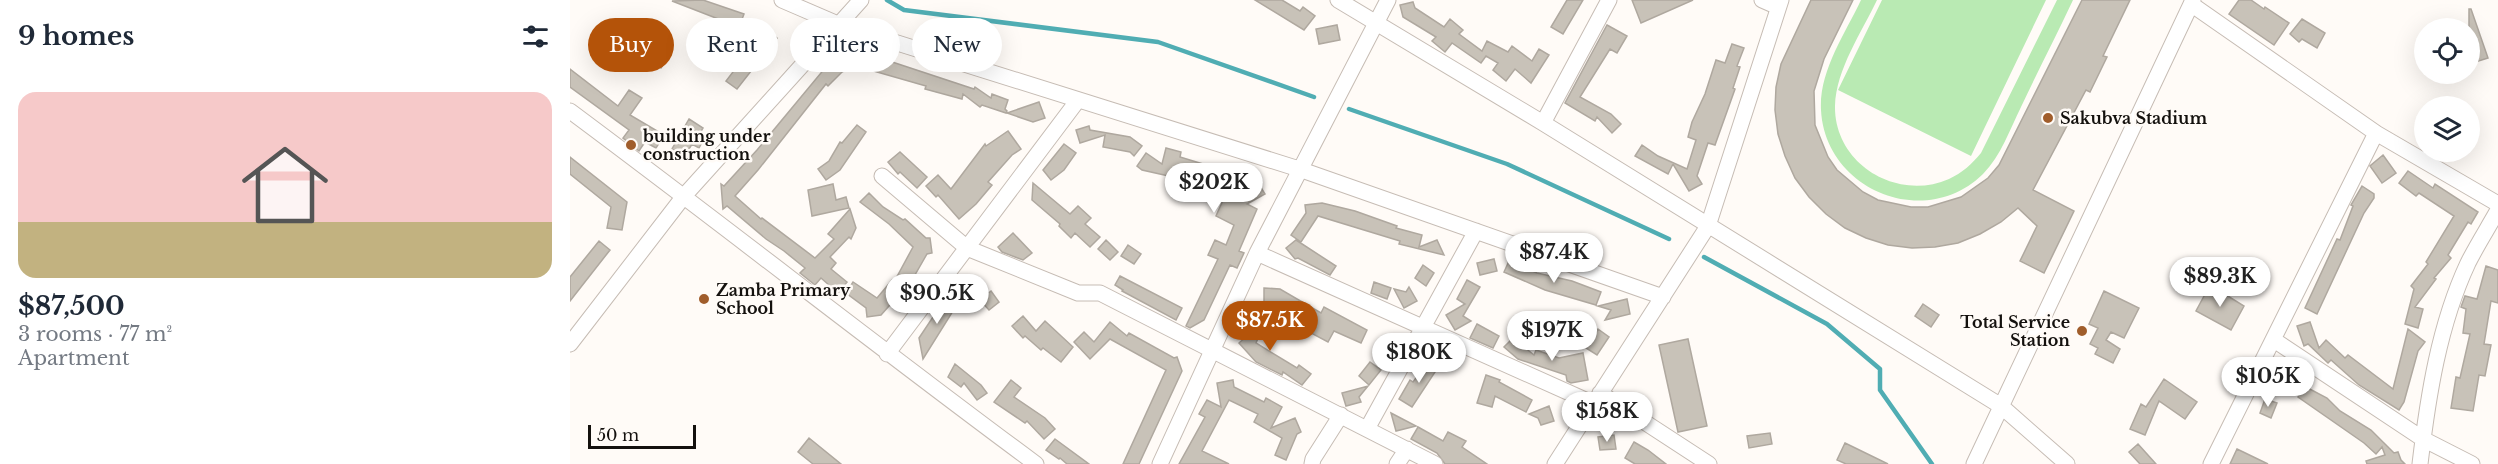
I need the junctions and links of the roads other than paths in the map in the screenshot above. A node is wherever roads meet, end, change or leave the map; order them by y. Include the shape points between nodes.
1 (782, 0) edge
2 (861, 0) edge
3 (1338, 0) edge
4 (1388, 0) edge
5 (1609, 0) edge
6 (1762, 0) edge
7 (2192, 2) edge
8 (1779, 4) edge
9 (824, 18) edge
10 (846, 18) edge
11 (1375, 22) junction
12 (900, 44) edge
13 (797, 72) edge
14 (1078, 100) junction
15 (570, 111) edge
16 (1543, 123) junction
17 (2376, 133) junction
18 (1299, 169) junction
19 (882, 176) dead end
20 (684, 196) junction
21 (2498, 204) edge
22 (2498, 210) edge
23 (1708, 226) junction
24 (1476, 231) junction
25 (967, 248) junction
26 (1257, 254) junction
27 (1663, 297) junction
28 (1423, 328) junction
29 (2274, 340) junction
30 (570, 344) edge
31 (1212, 349) junction
32 (887, 354) junction
33 (1596, 398) junction
34 (2001, 406) junction
35 (1341, 416) junction
36 (1367, 429) junction
37 (2423, 439) junction
38 (1407, 449) junction
39 (1036, 464) edge
40 (1160, 464) edge
41 (1312, 464) edge
42 (1397, 464) edge
43 (1435, 464) edge
44 (1555, 464) edge
45 (1709, 464) edge
46 (1974, 464) edge
47 (2067, 464) edge
48 (2211, 464) edge
49 (2420, 464) edge
50 (2472, 464) edge

1 - 9 street
2 - 10 street
3 - 11 street
4 - 11 street
5 - 16 street
6 - 8 street
7 - 17 street
7 - 34 street
8 - 23 street
11 - 16 street
11 - 18 street
12 - 14 street
13 - 20 street
14 - 18 street
14 - 25 street
15 - 20 street
16 - 23 street
17 - 21 street
17 - 29 street
18 - 24 street
18 - 26 street
19 - 25 street
20 - 30 street
20 - 32 street
22 - 37 street via 2468,263 2449,314
23 - 27 street
23 - 34 street
24 - 27 street
24 - 28 street
25 - 31 street via 1078,293 1100,292
25 - 32 street
26 - 28 street
26 - 31 street
27 - 33 street
28 - 33 street
28 - 36 street
29 - 37 street
29 - 48 street
31 - 35 street
31 - 40 street
32 - 39 street
33 - 44 street
33 - 45 street
34 - 46 street
34 - 47 street
35 - 36 street
35 - 41 street
36 - 38 street
37 - 49 street
37 - 50 street
38 - 42 street
38 - 43 street

